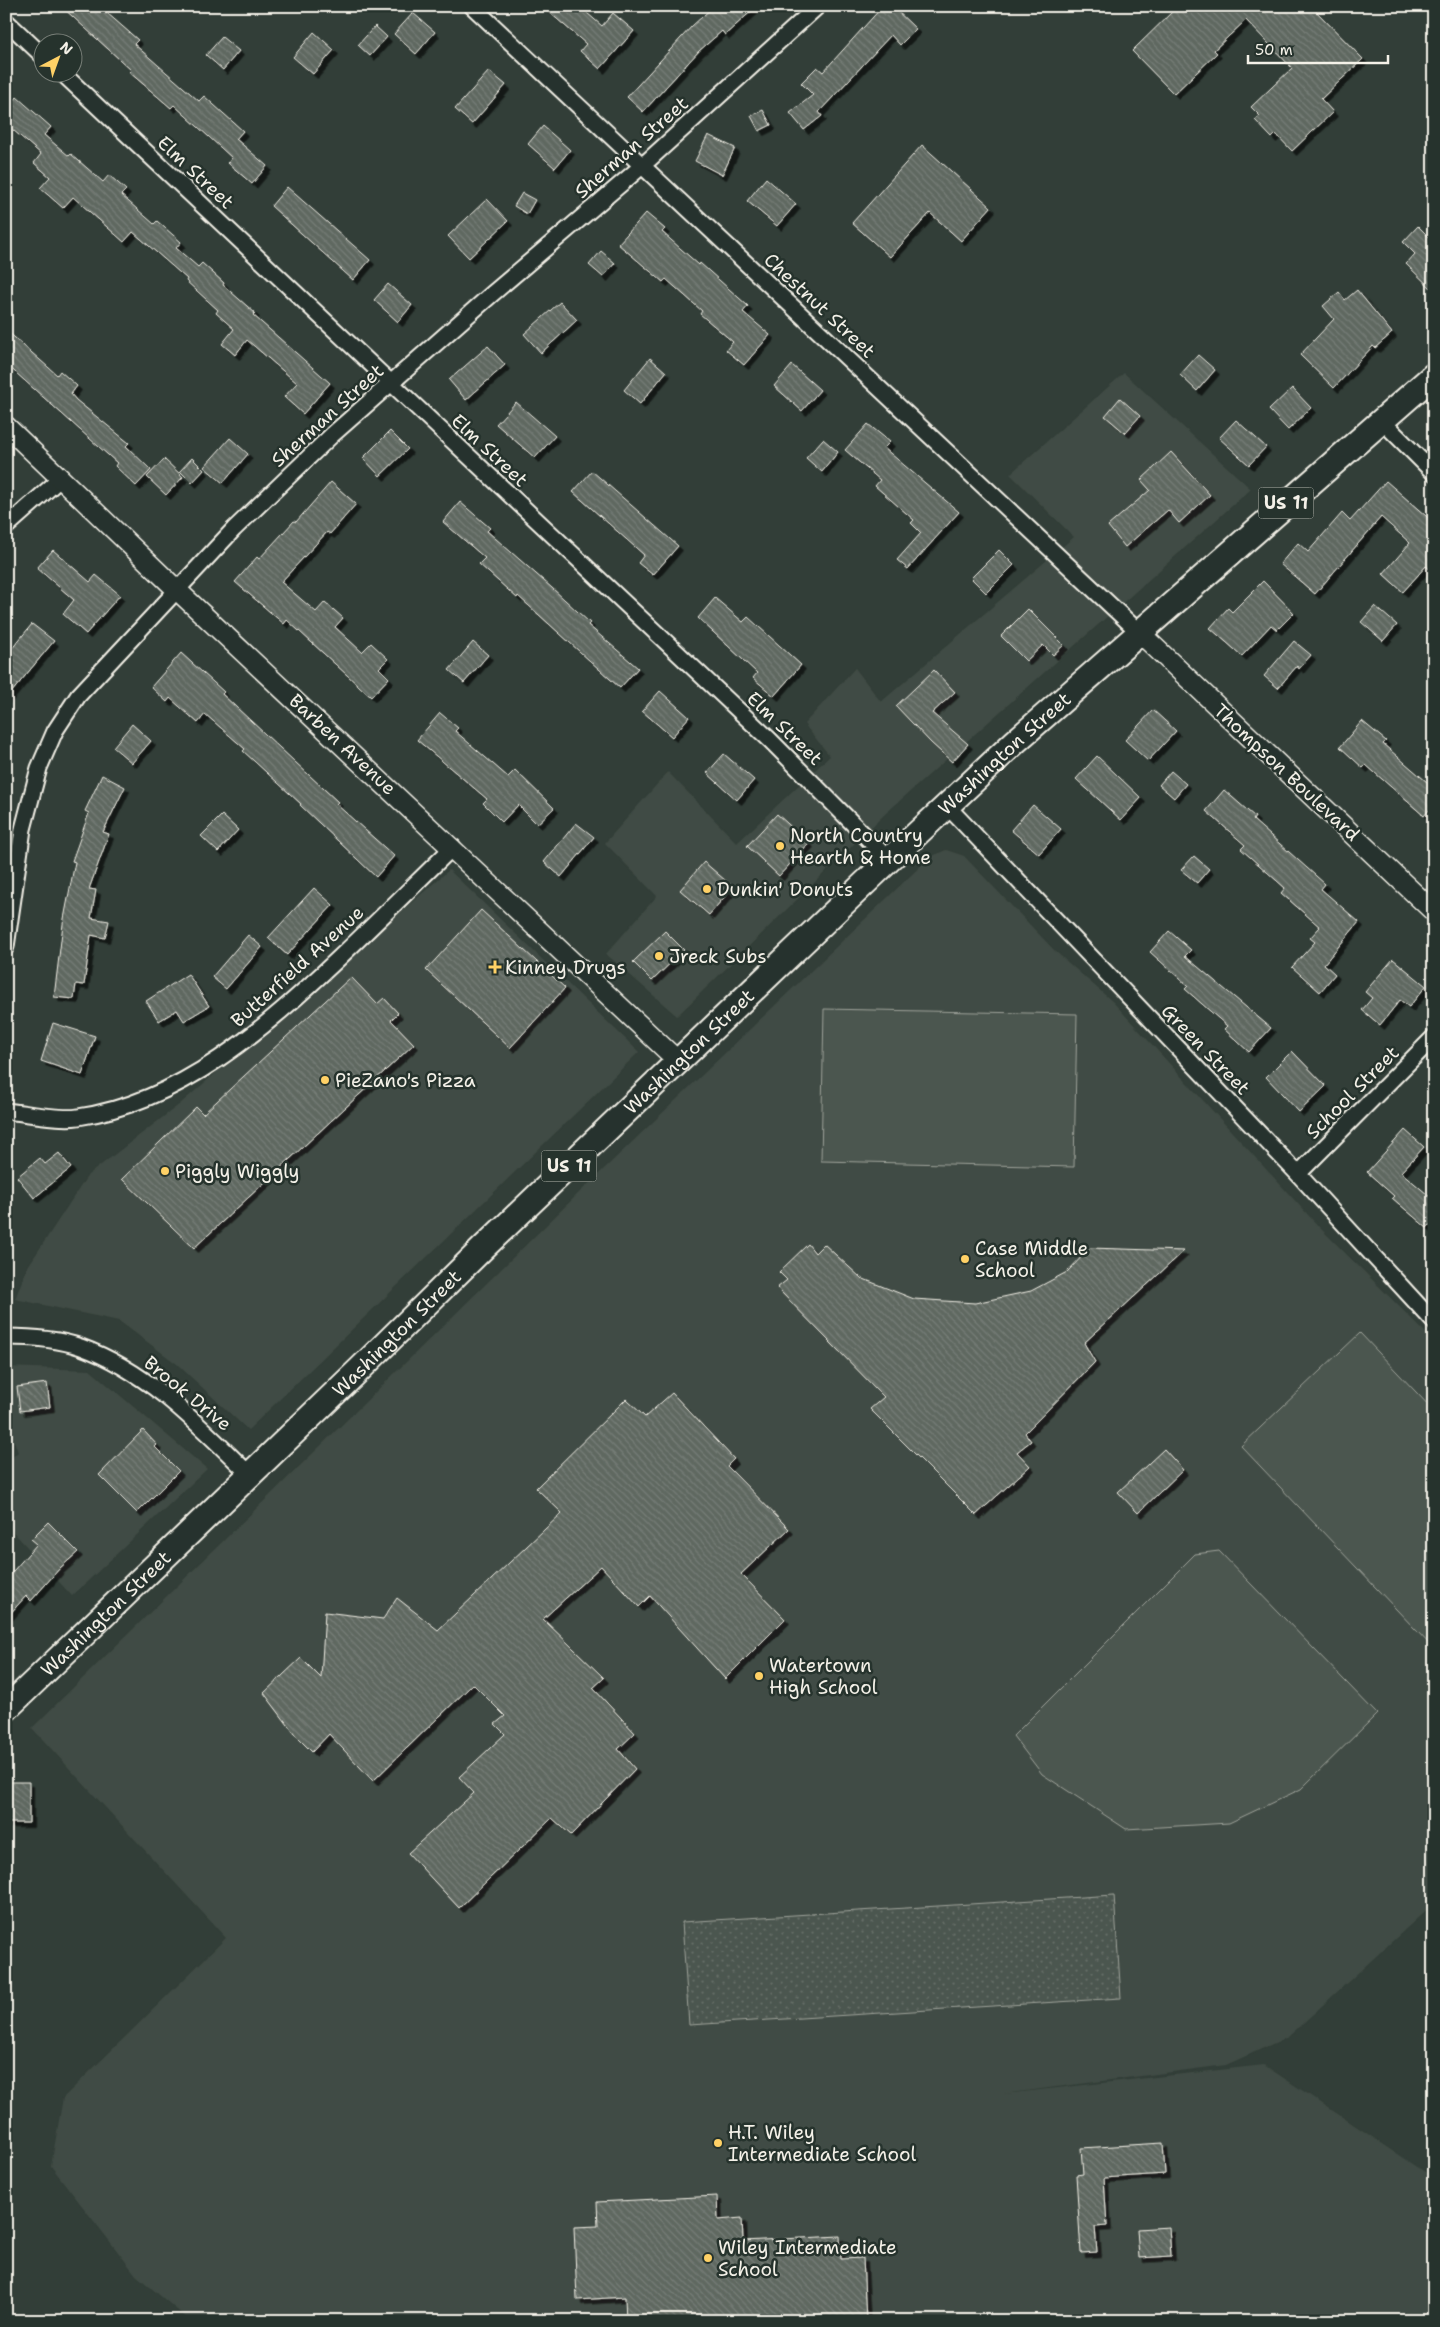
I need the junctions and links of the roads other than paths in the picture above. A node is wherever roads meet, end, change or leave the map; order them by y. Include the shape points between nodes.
1 (472, 6) edge
2 (818, 6) edge
3 (6, 21) edge
4 (32, 46) edge
5 (72, 82) edge
6 (642, 166) junction
7 (1434, 375) edge
8 (390, 384) junction
9 (1381, 420) junction
10 (6, 426) edge
11 (1434, 473) edge
12 (61, 478) junction
13 (6, 527) edge
14 (178, 591) junction
15 (1140, 633) junction
16 (947, 806) junction
17 (453, 847) junction
18 (889, 860) junction
19 (1434, 912) edge
20 (6, 947) edge
21 (1434, 1037) edge
22 (679, 1062) junction
23 (6, 1111) edge
24 (1298, 1174) junction
25 (1434, 1322) edge
26 (6, 1337) edge
27 (250, 1475) junction
28 (6, 1709) edge

1 - 6 street, Chestnut Street
2 - 6 street, Sherman Street
3 - 4 street
5 - 8 street, Elm Street
6 - 8 street, Sherman Street
6 - 15 street, Chestnut Street
7 - 9 main road, Washington Street / US 11
8 - 14 street, Sherman Street via 255,509
8 - 18 street, Elm Street via 770,740
9 - 11 street
9 - 15 main road, Washington Street / US 11
10 - 12 street, Barben Avenue
12 - 13 street
12 - 14 street, Barben Avenue
14 - 17 street, Barben Avenue
14 - 20 street, Sherman Street via 78,696 55,730 40,768 23,829
15 - 16 main road, Washington Street / US 11
15 - 19 street, Thompson Boulevard
16 - 18 main road, Washington Street / US 11
16 - 24 street, Green Street
17 - 22 street, Barben Avenue
17 - 23 street, Butterfield Avenue via 292,1003 232,1051 175,1085 122,1108 76,1118
18 - 22 main road, Washington Street / US 11
21 - 24 street, School Street
22 - 27 main road, Washington Street / US 11 via 482,1248
24 - 25 street, Green Street
26 - 27 street, Brook Drive via 51,1340 80,1346 104,1356 147,1381
27 - 28 main road, Washington Street / US 11

